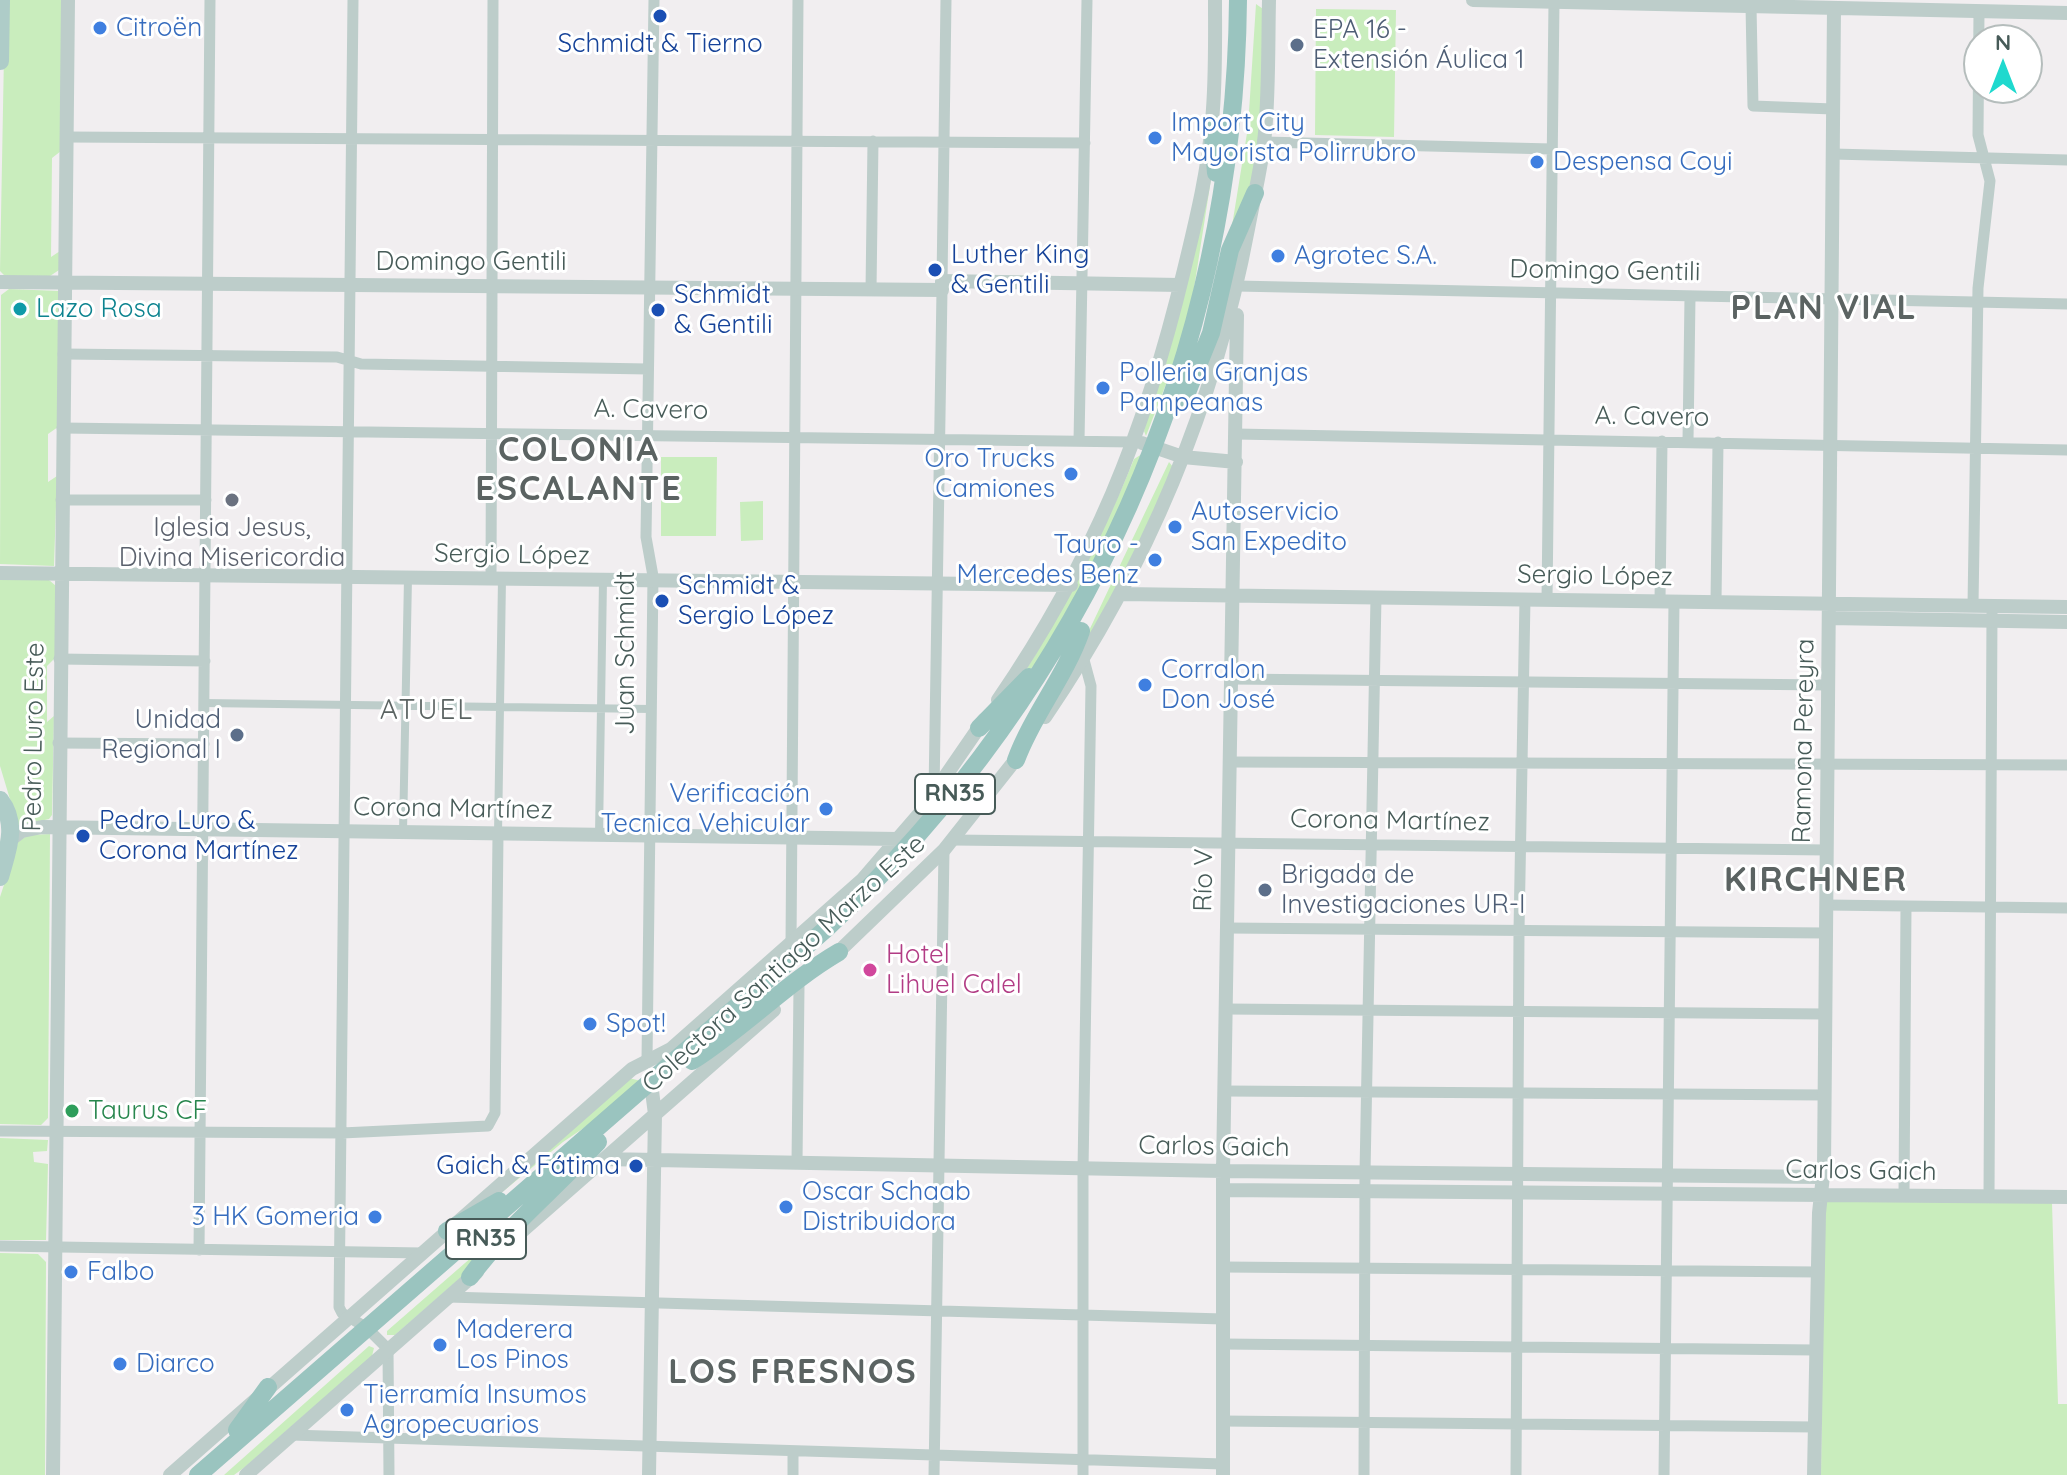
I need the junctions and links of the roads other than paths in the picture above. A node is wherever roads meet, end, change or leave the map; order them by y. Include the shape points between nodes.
1 (1, 0) edge
2 (68, 0) edge
3 (210, 0) edge
4 (353, 0) edge
5 (493, 0) edge
6 (654, 0) edge
7 (798, 0) edge
8 (946, 0) edge
9 (1087, 0) edge
10 (1215, 0) edge
11 (1238, 0) edge
12 (1249, 0) edge
13 (1269, 0) edge
14 (1473, 0) edge
15 (1535, 1) edge
16 (1554, 2) edge
17 (1812, 4) edge
18 (1751, 6) junction
19 (1972, 7) edge
20 (1834, 8) junction
21 (2067, 13) edge
22 (0, 61) edge
23 (1833, 109) junction
24 (1212, 124) junction
25 (66, 137) junction
26 (209, 138) junction
27 (351, 139) junction
28 (492, 139) junction
29 (652, 140) junction
30 (797, 141) junction
31 (873, 141) junction
32 (944, 142) junction
33 (1264, 142) junction
34 (1085, 143) junction
35 (1552, 149) junction
36 (1833, 154) junction
37 (1985, 158) junction
38 (2067, 160) edge
39 (1255, 193) junction
40 (0, 282) edge
41 (65, 283) junction
42 (1082, 283) junction
43 (208, 284) junction
44 (350, 285) junction
45 (1180, 285) junction
46 (492, 286) junction
47 (942, 286) junction
48 (1237, 286) junction
49 (649, 288) junction
50 (796, 289) junction
51 (871, 290) junction
52 (1551, 294) junction
53 (1690, 297) junction
54 (1832, 300) junction
55 (1977, 302) junction
56 (2067, 304) edge
57 (1199, 310) junction
58 (63, 354) junction
59 (207, 356) junction
60 (349, 361) junction
61 (492, 366) junction
62 (648, 369) junction
63 (1184, 400) junction
64 (62, 428) junction
65 (207, 430) junction
66 (349, 431) junction
67 (492, 432) junction
68 (647, 433) junction
69 (1236, 434) junction
70 (795, 436) junction
71 (940, 438) junction
72 (1549, 438) junction
73 (1079, 441) junction
74 (1662, 441) junction
75 (1688, 441) junction
76 (1134, 442) junction
77 (1718, 442) junction
78 (1830, 444) junction
79 (1975, 448) junction
80 (2067, 450) edge
81 (1168, 452) junction
82 (1236, 462) junction
83 (61, 500) junction
84 (206, 500) junction
85 (1100, 572) junction
86 (0, 573) edge
87 (60, 574) junction
88 (205, 575) junction
89 (347, 577) junction
90 (408, 578) junction
91 (497, 579) junction
92 (603, 580) junction
93 (653, 580) junction
94 (794, 582) junction
95 (937, 584) junction
96 (1071, 585) junction
97 (1122, 594) junction
98 (1233, 596) junction
99 (1376, 597) junction
100 (1525, 599) junction
101 (1547, 600) junction
102 (1667, 601) junction
103 (1716, 602) junction
104 (1973, 605) junction
105 (2067, 607) edge
106 (1829, 610) junction
107 (1992, 613) junction
108 (2067, 622) edge
109 (1081, 631) junction
110 (59, 659) junction
111 (1084, 660) junction
112 (205, 661) junction
113 (1232, 679) junction
114 (1375, 681) junction
115 (1523, 682) junction
116 (1673, 684) junction
117 (1828, 685) junction
118 (204, 703) junction
119 (346, 705) junction
120 (405, 706) junction
121 (500, 707) junction
122 (601, 708) junction
123 (651, 709) junction
124 (979, 728) junction
125 (58, 743) junction
126 (204, 744) junction
127 (1016, 760) junction
128 (1230, 762) junction
129 (1373, 763) junction
130 (1827, 764) junction
131 (1991, 764) junction
132 (1522, 765) junction
133 (2067, 765) edge
134 (1672, 766) junction
135 (0, 785) edge
136 (934, 792) junction
137 (3, 805) edge
138 (57, 828) junction
139 (203, 830) junction
140 (345, 832) junction
141 (403, 832) junction
142 (498, 834) junction
143 (599, 835) junction
144 (650, 836) junction
145 (792, 838) junction
146 (898, 839) junction
147 (10, 840) junction
148 (1088, 842) junction
149 (1229, 843) junction
150 (949, 845) junction
151 (1371, 845) junction
152 (1520, 847) junction
153 (1671, 849) junction
154 (1827, 850) junction
155 (1, 872) edge
156 (1826, 905) junction
157 (1906, 906) junction
158 (1990, 907) junction
159 (2067, 908) edge
160 (1227, 928) junction
161 (1370, 929) junction
162 (1519, 930) junction
163 (1670, 932) junction
164 (1826, 933) junction
165 (791, 945) junction
166 (839, 952) junction
167 (799, 987) junction
168 (1226, 1009) junction
169 (1368, 1010) junction
170 (1518, 1011) junction
171 (1669, 1013) junction
172 (1825, 1014) junction
173 (647, 1060) junction
174 (692, 1061) junction
175 (652, 1088) junction
176 (1225, 1091) junction
177 (1366, 1091) junction
178 (1518, 1093) junction
179 (1668, 1094) junction
180 (1824, 1095) junction
181 (655, 1114) junction
182 (606, 1120) junction
183 (0, 1131) edge
184 (55, 1132) junction
185 (200, 1133) junction
186 (342, 1133) junction
187 (601, 1150) junction
188 (654, 1159) junction
189 (797, 1162) junction
190 (939, 1165) junction
191 (1083, 1169) junction
192 (1223, 1171) junction
193 (1365, 1173) junction
194 (1518, 1174) junction
195 (1667, 1176) junction
196 (1823, 1177) junction
197 (1223, 1190) junction
198 (1366, 1191) junction
199 (1518, 1192) junction
200 (1667, 1193) junction
201 (1820, 1194) junction
202 (1904, 1195) junction
203 (1989, 1196) junction
204 (2067, 1197) edge
205 (447, 1231) junction
206 (0, 1246) edge
207 (54, 1248) junction
208 (199, 1250) junction
209 (340, 1252) junction
210 (422, 1253) junction
211 (1223, 1267) junction
212 (1365, 1268) junction
213 (1517, 1269) junction
214 (1666, 1271) junction
215 (1818, 1272) junction
216 (470, 1277) joint
217 (448, 1297) junction
218 (652, 1301) junction
219 (937, 1310) junction
220 (1083, 1314) junction
221 (350, 1315) junction
222 (1223, 1319) junction
223 (376, 1338) junction
224 (1223, 1344) junction
225 (1364, 1345) junction
226 (1517, 1347) junction
227 (1666, 1348) junction
228 (1816, 1350) junction
229 (268, 1387) junction
230 (1223, 1421) junction
231 (1364, 1423) junction
232 (1517, 1424) junction
233 (1665, 1426) junction
234 (1815, 1427) junction
235 (291, 1435) junction
236 (389, 1438) junction
237 (650, 1446) junction
238 (793, 1451) junction
239 (935, 1455) junction
240 (1083, 1460) junction
241 (1223, 1470) edge
242 (53, 1475) edge
243 (170, 1475) edge
244 (187, 1475) edge
245 (198, 1475) edge
246 (215, 1475) edge
247 (246, 1475) edge
248 (389, 1475) edge
249 (649, 1475) edge
250 (793, 1475) edge
251 (934, 1475) edge
252 (1083, 1475) edge
253 (1364, 1475) edge
254 (1516, 1475) edge
255 (1664, 1475) edge
256 (1814, 1475) edge

1 - 22 main road
2 - 25 street, Pedro Luro Este
3 - 26 street
4 - 27 street
5 - 28 street
6 - 29 street, Juan Schmidt
7 - 30 street
8 - 32 street
9 - 34 street
10 - 24 street, Colectora Santiago Marzo Este
11 - 57 highway, RN35 via 1230,134
12 - 63 highway, RN35 via 1246,96 1230,210 1206,328
13 - 33 street, Colectora Santiago Marzo Este
14 - 15 street
15 - 16 street
16 - 18 street
16 - 35 street
17 - 18 street
17 - 20 street
18 - 23 street via 1753,106
19 - 20 street
19 - 21 street
19 - 37 street via 1978,135
20 - 23 street, Ramona Pereyra
23 - 36 street, Ramona Pereyra
24 - 45 street, Colectora Santiago Marzo Este
24 - 57 highway via 1216,170 1199,270
25 - 26 street
25 - 41 street, Pedro Luro Este
26 - 27 street
26 - 43 street
27 - 28 street
27 - 44 street
28 - 29 street
28 - 46 street
29 - 30 street
29 - 49 street, Juan Schmidt
30 - 31 street
30 - 50 street
31 - 32 street
31 - 51 street
32 - 34 street
32 - 47 street
33 - 35 street
33 - 39 street, Colectora Santiago Marzo Este
34 - 42 street
35 - 52 street
36 - 37 street
36 - 54 street, Ramona Pereyra
37 - 38 street
37 - 55 street via 1990,181
39 - 48 street, Colectora Santiago Marzo Este
39 - 63 highway via 1230,250 1211,333
40 - 41 street, Domingo Gentili
41 - 43 street, Domingo Gentili
41 - 58 street, Pedro Luro Este
42 - 45 street, Domingo Gentili
42 - 47 street, Domingo Gentili
42 - 73 street
43 - 44 street, Domingo Gentili
43 - 59 street
44 - 46 street, Domingo Gentili
44 - 60 street
45 - 76 street, Colectora Santiago Marzo Este
46 - 49 street, Domingo Gentili
46 - 61 street
47 - 51 street, Domingo Gentili
47 - 71 street
48 - 52 street, Domingo Gentili
48 - 69 street, Río V
48 - 81 street, Colectora Santiago Marzo Este via 1221,351
49 - 50 street, Domingo Gentili
49 - 62 street, Juan Schmidt
50 - 51 street, Domingo Gentili
50 - 70 street
52 - 53 street, Domingo Gentili
52 - 72 street
53 - 54 street, Domingo Gentili
53 - 75 street
54 - 55 street, Domingo Gentili
54 - 78 street, Ramona Pereyra
55 - 56 street, Domingo Gentili
55 - 79 street
57 - 81 highway, RN35
58 - 59 street
58 - 64 street, Pedro Luro Este
59 - 60 street
59 - 65 street
60 - 61 street
60 - 66 street
61 - 62 street
61 - 67 street
62 - 68 street, Juan Schmidt
63 - 81 highway, RN35
64 - 65 street, A. Cavero
64 - 83 street, Pedro Luro Este
65 - 66 street, A. Cavero
65 - 84 street
66 - 67 street, A. Cavero
66 - 89 street
67 - 68 street, A. Cavero
67 - 91 street
68 - 70 street, A. Cavero
68 - 93 street, Juan Schmidt via 646,537
69 - 72 street, A. Cavero
69 - 82 street, Río V
70 - 71 street, A. Cavero
70 - 94 street
71 - 73 street, A. Cavero
71 - 95 street
72 - 74 street, A. Cavero
72 - 101 street
73 - 76 street, A. Cavero
74 - 75 street, A. Cavero
74 - 102 street
75 - 77 street, A. Cavero
76 - 81 street, A. Cavero
76 - 96 street, Colectora Santiago Marzo Este
77 - 78 street, A. Cavero
77 - 103 street
78 - 79 street, A. Cavero
78 - 106 street, Ramona Pereyra
79 - 80 street, A. Cavero
79 - 104 street
81 - 82 street, A. Cavero
81 - 85 highway, RN35
81 - 97 street, Colectora Santiago Marzo Este
81 - 109 highway, RN35
82 - 98 street, Río V
83 - 84 street
83 - 87 street, Pedro Luro Este
84 - 88 street
85 - 124 highway via 1034,671
85 - 175 highway, RN35 via 1003,729 923,832
86 - 87 street, Sergio López
87 - 88 street, Sergio López
87 - 110 street, Pedro Luro Este
88 - 89 street, Sergio López
88 - 112 street
89 - 90 street, Sergio López
89 - 119 street
90 - 91 street, Sergio López
90 - 120 street
91 - 92 street, Sergio López
91 - 121 street
92 - 93 street, Sergio López
92 - 122 street
93 - 94 street, Sergio López
93 - 123 street, Juan Schmidt
94 - 95 street, Sergio López
94 - 145 street
95 - 96 street, Sergio López
95 - 136 street
96 - 124 street, Colectora Santiago Marzo Este
97 - 98 street, Sergio López
97 - 111 street, Colectora Santiago Marzo Este
98 - 99 street, Sergio López
98 - 113 street, Río V
99 - 100 street, Sergio López
99 - 114 street
100 - 101 street, Sergio López
100 - 115 street
101 - 102 street, Sergio López
102 - 103 street, Sergio López
102 - 116 street
103 - 106 street, Sergio López
104 - 106 street, Sergio López
104 - 107 street, Sergio López
105 - 107 street, Sergio López
106 - 107 street, Sergio López
106 - 117 street, Ramona Pereyra
107 - 108 street, Sergio López
107 - 131 street
109 - 127 highway
109 - 174 highway, RN35 via 1000,754 922,849 835,936
110 - 112 street
110 - 125 street, Pedro Luro Este
111 - 127 street, Colectora Santiago Marzo Este
111 - 148 street via 1091,686
112 - 118 street
113 - 114 street
113 - 128 street, Río V
114 - 115 street
114 - 129 street
115 - 116 street
115 - 132 street
116 - 117 street
116 - 134 street
117 - 130 street, Ramona Pereyra
118 - 119 street
118 - 126 street
119 - 120 street
119 - 140 street
120 - 121 street
120 - 141 street
121 - 122 street
121 - 142 street
122 - 123 street
122 - 143 street
123 - 144 street, Juan Schmidt
124 - 136 street, Colectora Santiago Marzo Este
125 - 126 street
125 - 138 street, Pedro Luro Este
126 - 139 street
127 - 150 street, Colectora Santiago Marzo Este
128 - 129 street
128 - 149 street, Río V
129 - 132 street
129 - 151 street
130 - 131 street
130 - 134 street
130 - 154 street, Ramona Pereyra
131 - 133 street
131 - 158 street
132 - 134 street
132 - 152 street
134 - 153 street
135 - 137 main road
136 - 146 street, Colectora Santiago Marzo Este
137 - 147 main road
138 - 139 street, Corona Martínez
138 - 147 street, Corona Martínez via 29,829
138 - 184 street, Pedro Luro Este
139 - 140 street, Corona Martínez
139 - 185 street
140 - 141 street, Corona Martínez
140 - 186 street
141 - 142 street, Corona Martínez
142 - 143 street, Corona Martínez
142 - 186 street via 491,1124 477,1129
143 - 144 street, Corona Martínez
144 - 145 street, Corona Martínez
144 - 173 street, Juan Schmidt
145 - 146 street, Corona Martínez
145 - 165 street
146 - 165 street, Colectora Santiago Marzo Este
147 - 155 main road
148 - 149 street, Corona Martínez
148 - 150 street, Corona Martínez
148 - 191 street
149 - 151 street, Corona Martínez
149 - 160 street, Río V
150 - 166 street, Colectora Santiago Marzo Este
150 - 190 street
151 - 152 street, Corona Martínez
151 - 161 street
152 - 153 street, Corona Martínez
152 - 162 street
153 - 154 street, Corona Martínez
153 - 163 street
154 - 156 street, Ramona Pereyra
156 - 157 street
156 - 164 street, Ramona Pereyra
157 - 158 street
157 - 202 street
158 - 159 street
158 - 203 street
160 - 161 street
160 - 168 street, Río V
161 - 162 street
161 - 169 street
162 - 163 street
162 - 170 street
163 - 164 street
163 - 171 street
164 - 172 street, Ramona Pereyra
165 - 173 street, Colectora Santiago Marzo Este via 668,1051
166 - 167 street, Colectora Santiago Marzo Este
166 - 174 highway
167 - 181 street, Colectora Santiago Marzo Este
167 - 189 street
168 - 169 street
168 - 176 street, Río V
169 - 170 street
169 - 177 street
170 - 171 street
170 - 178 street
171 - 172 street
171 - 179 street
172 - 180 street, Ramona Pereyra
173 - 175 street, Juan Schmidt
173 - 205 street, Colectora Santiago Marzo Este
174 - 175 highway, RN35
175 - 181 street, Juan Schmidt
175 - 182 highway, RN35
175 - 187 highway, RN35
176 - 177 street
176 - 192 street, Río V
177 - 178 street
177 - 193 street
178 - 179 street
178 - 194 street
179 - 180 street
179 - 195 street
180 - 196 street, Ramona Pereyra
181 - 187 street, Colectora Santiago Marzo Este
181 - 188 street, Juan Schmidt
182 - 205 highway via 567,1144 495,1204
182 - 223 highway, RN35
183 - 184 street
184 - 185 street
184 - 207 street, Pedro Luro Este
185 - 186 street
185 - 208 street
186 - 209 street
187 - 188 street, Carlos Gaich
187 - 216 highway via 498,1240
187 - 223 highway, RN35
188 - 189 street, Carlos Gaich
188 - 218 street, Juan Schmidt
189 - 190 street, Carlos Gaich
190 - 191 street, Carlos Gaich
190 - 219 street
191 - 192 street, Carlos Gaich
191 - 220 street
192 - 193 street, Carlos Gaich
192 - 197 street, Río V
193 - 194 street, Carlos Gaich
193 - 198 street
194 - 195 street, Carlos Gaich
194 - 199 street
195 - 196 street, Carlos Gaich
195 - 200 street
196 - 201 street, Ramona Pereyra
197 - 198 street, Carlos Gaich
197 - 211 street, Río V
198 - 199 street, Carlos Gaich
198 - 212 street
199 - 200 street, Carlos Gaich
199 - 213 street
200 - 201 street, Carlos Gaich
200 - 214 street
201 - 202 street, Carlos Gaich
201 - 215 street, Ramona Pereyra
202 - 203 street, Carlos Gaich
203 - 204 street, Carlos Gaich
205 - 210 street, Colectora Santiago Marzo Este
206 - 207 street
207 - 208 street
207 - 242 street, Pedro Luro Este
208 - 209 street
209 - 210 street
209 - 221 street via 339,1307
210 - 221 street, Colectora Santiago Marzo Este
211 - 212 street
211 - 222 street, Río V
212 - 213 street
212 - 225 street
213 - 214 street
213 - 226 street
214 - 215 street
214 - 227 street
215 - 228 street, Ramona Pereyra
216 - 217 street
217 - 218 street
217 - 223 street
218 - 219 street
218 - 237 street, Juan Schmidt
219 - 220 street
219 - 239 street
220 - 222 street
220 - 240 street
221 - 223 street
221 - 229 street, Colectora Santiago Marzo Este
222 - 224 street, Río V
223 - 235 street
223 - 236 street
223 - 245 highway, RN35
223 - 246 highway, RN35
224 - 225 street
224 - 230 street, Río V
225 - 226 street
225 - 231 street
226 - 227 street
226 - 232 street
227 - 228 street
227 - 233 street
228 - 234 street, Ramona Pereyra
229 - 243 street, Colectora Santiago Marzo Este
229 - 244 highway via 239,1428
230 - 231 street
230 - 241 street, Río V
231 - 232 street
231 - 253 street
232 - 233 street
232 - 254 street
233 - 234 street
233 - 255 street
234 - 256 street, Ramona Pereyra
235 - 236 street
235 - 247 street
236 - 237 street
236 - 248 street
237 - 238 street
237 - 249 street, Juan Schmidt
238 - 239 street
238 - 250 street
239 - 240 street
239 - 251 street
240 - 241 street
240 - 252 street

